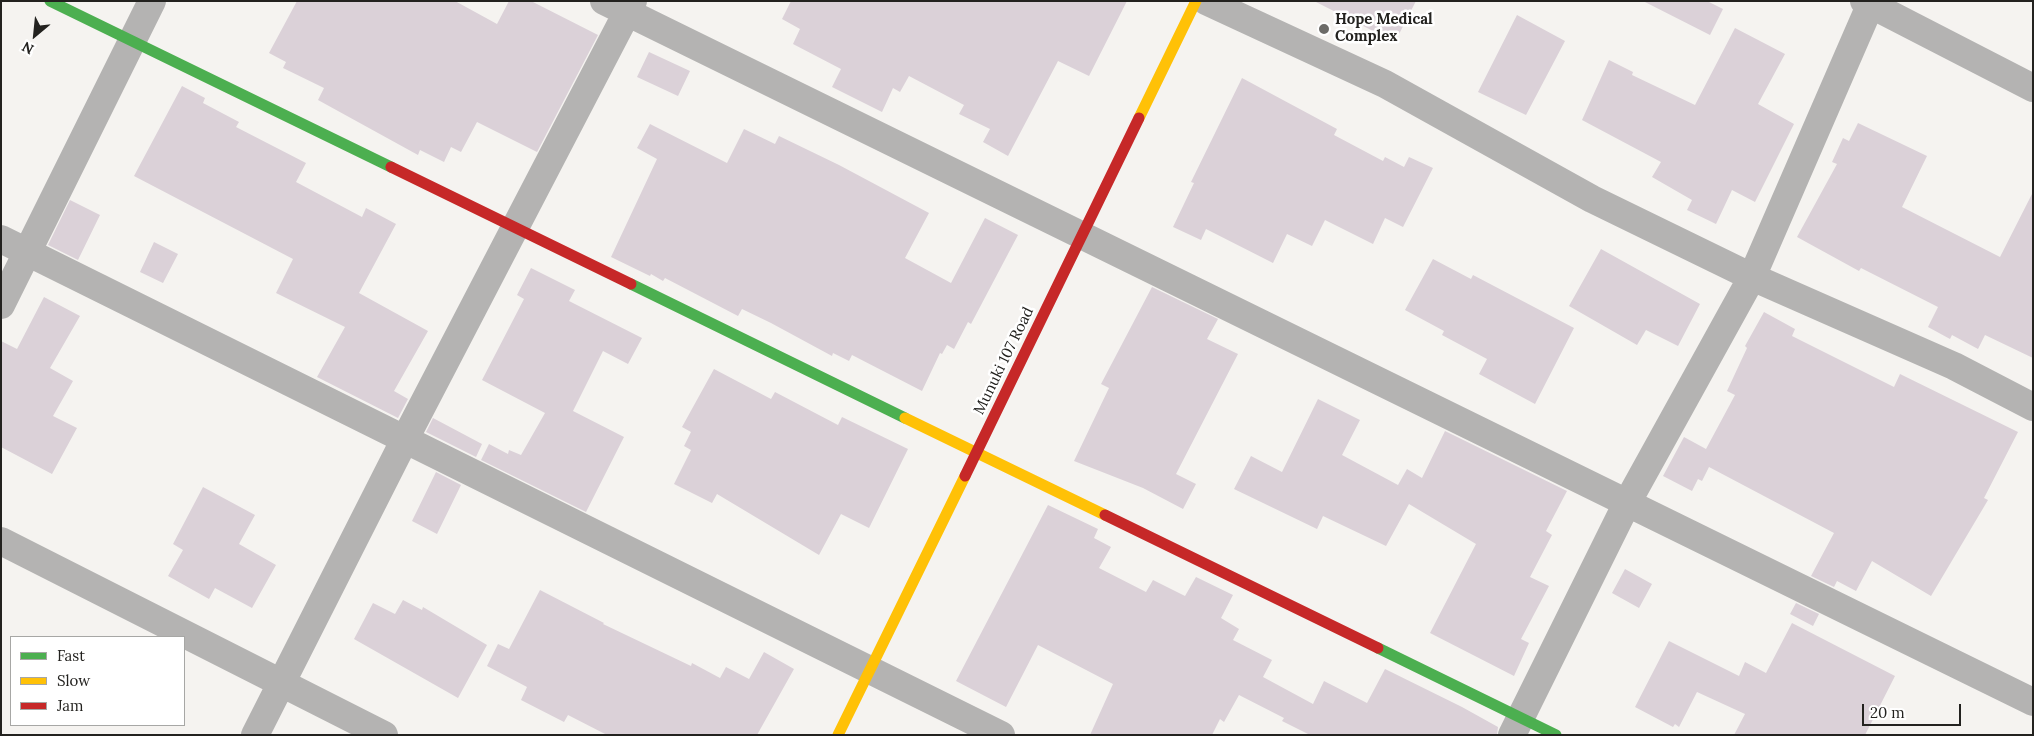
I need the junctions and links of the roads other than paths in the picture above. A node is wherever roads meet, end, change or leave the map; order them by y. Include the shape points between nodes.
1 (50, 1) edge
2 (152, 1) edge
3 (1196, 1) edge
4 (1206, 1) edge
5 (1868, 2) edge
6 (622, 5) edge
7 (132, 42) junction
8 (2033, 88) edge
9 (515, 229) junction
10 (1082, 236) junction
11 (1, 239) edge
12 (27, 251) junction
13 (1752, 276) junction
14 (1, 305) edge
15 (2033, 407) edge
16 (405, 439) junction
17 (976, 452) junction
18 (1627, 503) junction
19 (1, 541) edge
20 (871, 670) junction
21 (2033, 702) edge
22 (1517, 726) edge
23 (255, 735) edge
24 (384, 735) edge
25 (838, 735) edge
26 (1001, 735) edge
27 (1556, 735) edge

1 - 7 street
2 - 7 street
3 - 10 street, Munuki 107 Road
4 - 13 street via 1385,84 1592,199
5 - 8 street
5 - 13 street
6 - 9 street
6 - 10 street
7 - 9 street
7 - 12 street
9 - 16 street
9 - 17 street
10 - 17 street, Munuki 107 Road
10 - 18 street
11 - 12 street
12 - 14 street
12 - 16 street
13 - 15 street via 1954,366
13 - 18 street
16 - 20 street
16 - 23 street
17 - 20 street, Munuki 107 Road
17 - 22 street
18 - 21 street
18 - 22 street
19 - 24 street
20 - 25 street, Munuki 107 Road
20 - 26 street
22 - 27 street

